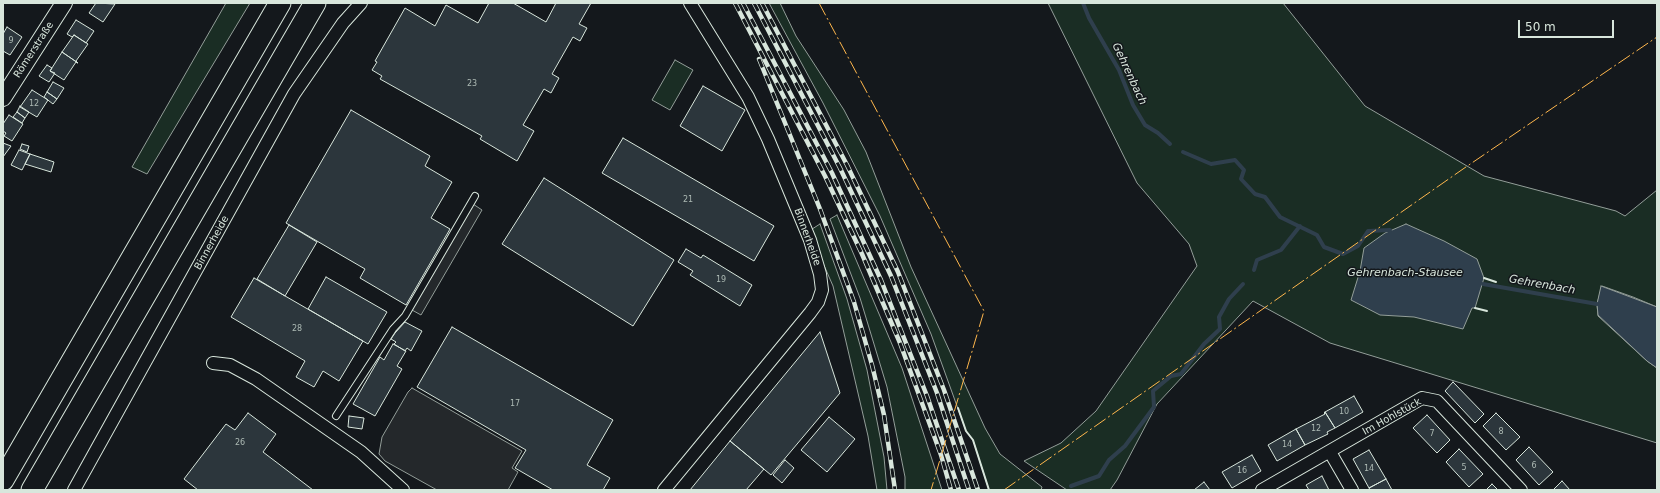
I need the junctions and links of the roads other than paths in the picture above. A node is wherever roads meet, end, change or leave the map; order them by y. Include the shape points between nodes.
1 (64, 3) edge
2 (280, 3) edge
3 (315, 3) edge
4 (361, 3) edge
5 (690, 3) edge
6 (3, 98) edge
7 (475, 196) dead end
8 (213, 363) dead end
9 (336, 416) dead end
10 (1330, 452) junction
11 (3, 480) edge
12 (32, 490) edge
13 (74, 490) edge
14 (403, 490) edge
15 (664, 490) edge
16 (1262, 490) edge
17 (1352, 490) edge
18 (1521, 490) edge

1 - 6 street, Römerstraße
2 - 11 highway
3 - 12 highway
4 - 13 street, Binnerheide via 343,23 294,94
5 - 15 street, Binnerheide via 748,97 768,139 810,240 822,290 818,302 810,313
7 - 9 lane via 405,316 393,329
8 - 14 street via 230,365 256,378 361,452
10 - 16 street, Im Hohlstück
10 - 17 street
10 - 18 street, Im Hohlstück via 1422,398 1437,401

